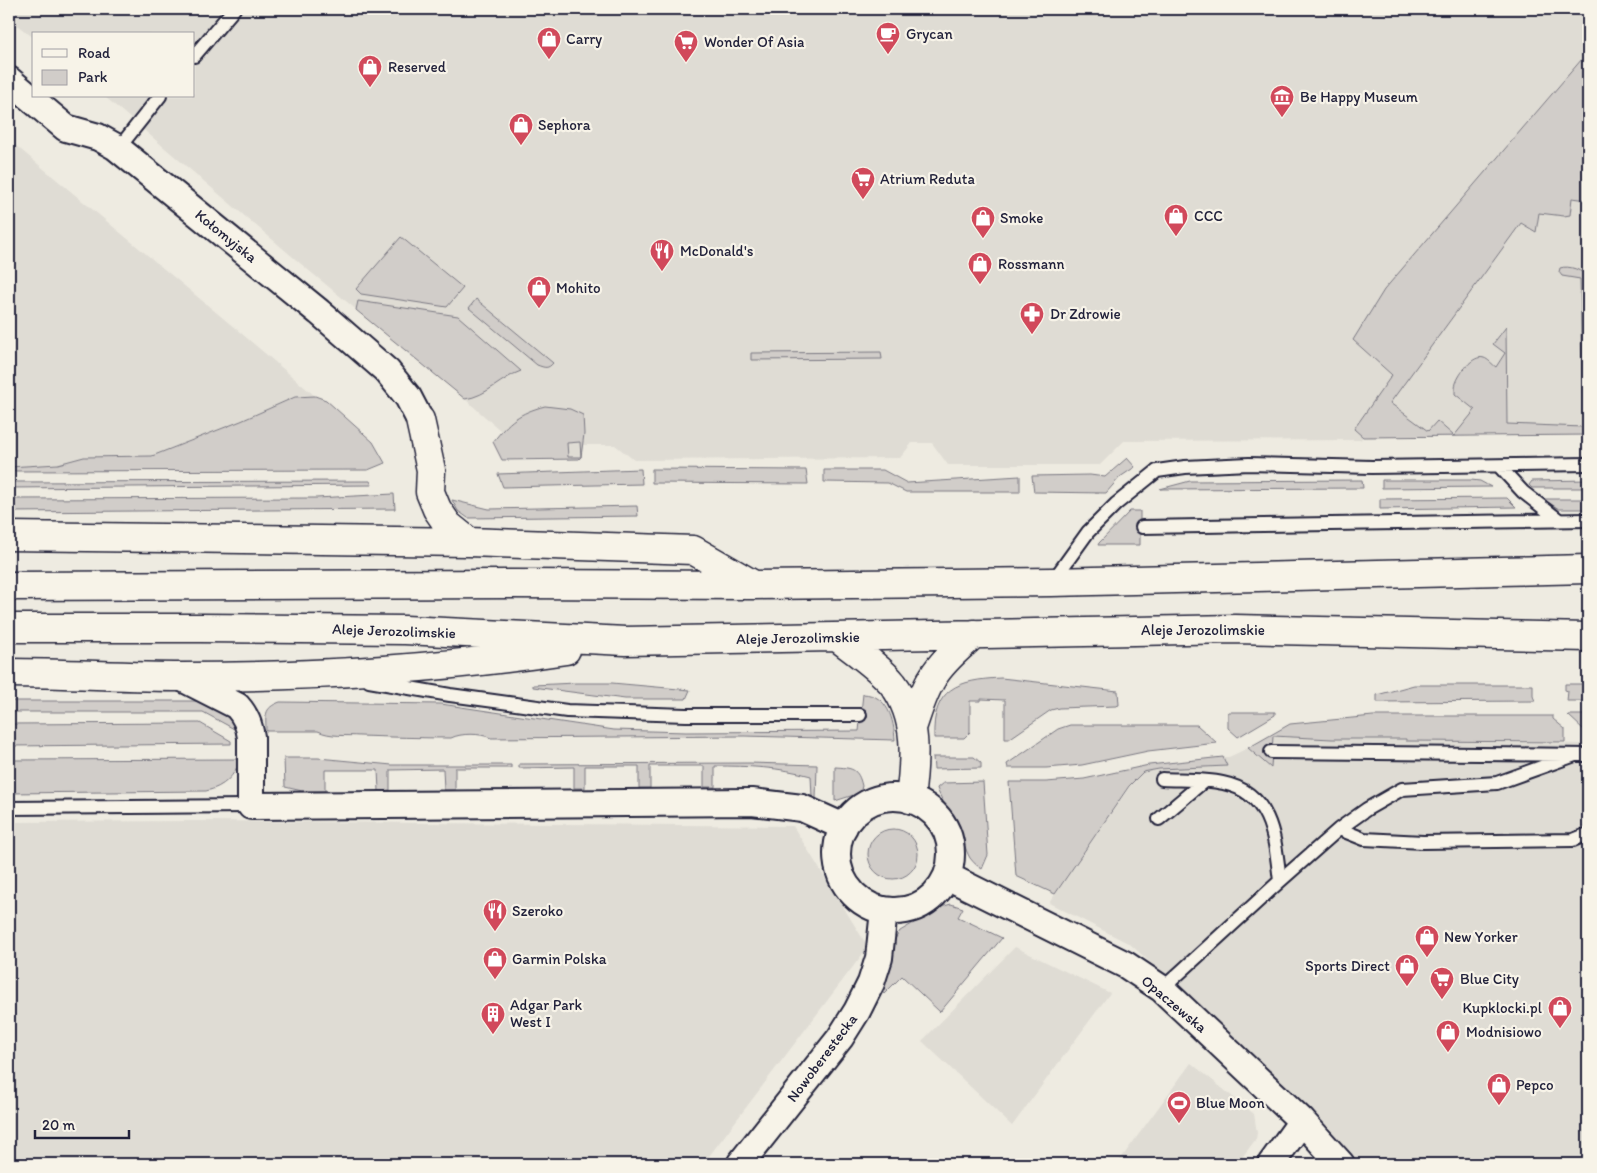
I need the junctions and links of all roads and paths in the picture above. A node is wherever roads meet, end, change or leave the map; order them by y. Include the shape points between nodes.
1 (234, 9) edge
2 (195, 55) edge
3 (9, 80) edge
4 (158, 98) edge
5 (118, 149) junction
6 (420, 420) joint
7 (1588, 464) edge
8 (1499, 466) junction
9 (1559, 520) junction
10 (1588, 520) edge
11 (1142, 527) dead end
12 (9, 536) edge
13 (469, 542) junction
14 (1588, 570) edge
15 (1052, 582) junction
16 (754, 585) junction
17 (9, 586) edge
18 (9, 628) edge
19 (974, 634) junction
20 (837, 637) junction
21 (1588, 637) edge
22 (625, 641) junction
23 (9, 673) edge
24 (332, 674) junction
25 (182, 678) junction
26 (860, 714) dead end
27 (912, 728) junction
28 (1271, 752) dead end
29 (1575, 755) junction
30 (1588, 755) edge
31 (1162, 779) dead end
32 (1202, 782) junction
33 (910, 799) junction
34 (251, 806) junction
35 (9, 808) edge
36 (1159, 819) dead end
37 (844, 827) junction
38 (1339, 829) junction
39 (1588, 834) edge
40 (947, 876) junction
41 (1280, 881) junction
42 (884, 910) junction
43 (1162, 989) junction
44 (1302, 1121) junction
45 (740, 1164) edge
46 (1270, 1164) edge
47 (1341, 1164) edge

1 - 2 lane
3 - 5 street, Kołomyjska via 66,128 98,137
4 - 5 lane
5 - 6 street, Kołomyjska via 387,371 408,396
6 - 13 main road via 430,470 430,492 448,525
7 - 8 lane
8 - 9 lane via 1523,492
8 - 15 lane via 1249,464 1157,471 1088,532
9 - 10 lane
9 - 11 lane
12 - 13 main road
13 - 16 main road via 693,550
14 - 15 main road
15 - 16 main road
16 - 17 main road
18 - 22 main road, Aleje Jerozolimskie via 405,630
19 - 20 main road, Aleje Jerozolimskie
19 - 21 main road, Aleje Jerozolimskie via 1235,629
19 - 27 main road via 933,676
20 - 22 main road, Aleje Jerozolimskie
20 - 27 main road via 892,683 904,700
22 - 24 main road via 509,658
23 - 25 main road
24 - 25 main road
24 - 26 lane via 567,711 686,715
25 - 34 street via 237,706 244,713 251,737
27 - 33 main road via 914,760
28 - 29 lane
29 - 30 lane
29 - 38 lane via 1497,783 1402,789
31 - 32 lane
32 - 36 lane
32 - 41 lane via 1234,786 1259,805 1273,832
33 - 37 street via 888,797 867,803
33 - 40 street via 934,812 948,835 951,849
34 - 35 lane
34 - 37 street via 752,802 802,808
37 - 42 street via 837,853 842,879 860,900
38 - 39 lane via 1364,839 1423,842 1573,840
38 - 41 lane
40 - 42 street via 932,897 921,904 910,909
40 - 43 street, Opaczewska via 1126,964
41 - 43 lane
42 - 45 street, Nowoberestecka via 878,958 871,983 857,1011 840,1038
43 - 44 street, Opaczewska
44 - 46 street
44 - 47 street, Opaczewska

